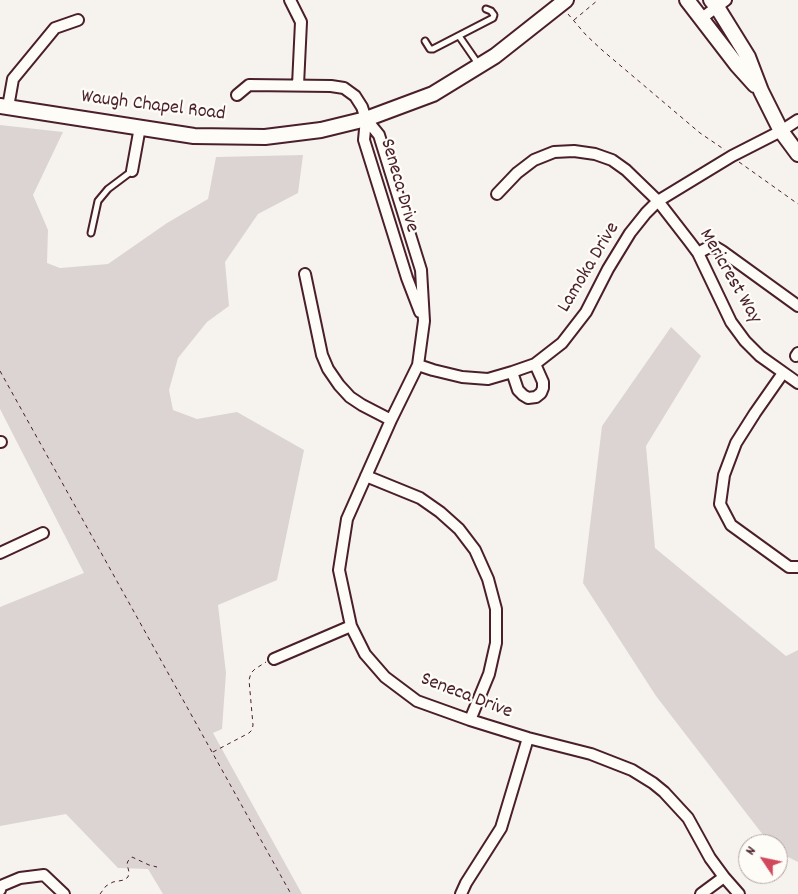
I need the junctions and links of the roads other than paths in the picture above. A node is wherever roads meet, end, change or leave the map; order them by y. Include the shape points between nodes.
1 (290, 0) edge
2 (687, 0) edge
3 (563, 2) edge
4 (718, 2) edge
5 (486, 8) dead end
6 (702, 18) junction
7 (78, 20) dead end
8 (459, 36) junction
9 (424, 41) dead end
10 (479, 66) junction
11 (298, 85) junction
12 (761, 91) junction
13 (237, 95) dead end
14 (4, 106) edge
15 (366, 120) junction
16 (798, 120) edge
17 (140, 127) junction
18 (781, 131) junction
19 (798, 154) edge
20 (132, 171) joint
21 (497, 194) dead end
22 (658, 201) junction
23 (92, 233) dead end
24 (698, 253) junction
25 (305, 274) dead end
26 (798, 306) edge
27 (424, 322) junction
28 (535, 364) junction
29 (418, 365) junction
30 (512, 372) junction
31 (783, 373) junction
32 (798, 384) edge
33 (391, 420) junction
34 (366, 476) junction
35 (43, 533) dead end
36 (0, 553) edge
37 (798, 567) edge
38 (351, 626) junction
39 (274, 659) road end
40 (470, 720) junction
41 (528, 738) junction
42 (724, 877) junction
43 (0, 890) edge
44 (64, 894) edge
45 (461, 894) edge
46 (701, 894) edge
47 (739, 894) edge

1 - 11 street via 301,22
2 - 6 main road
3 - 10 main road, Waugh Chapel Road
4 - 6 street
4 - 12 main road via 748,57
5 - 8 lane via 493,18
6 - 12 main road
7 - 14 street via 55,28 13,79
8 - 9 lane via 433,49
8 - 10 lane
10 - 15 main road, Waugh Chapel Road via 433,94
11 - 13 street via 249,86
11 - 15 street via 344,88 355,96
12 - 18 main road
14 - 17 main road, Waugh Chapel Road
15 - 17 main road, Waugh Chapel Road via 265,137 194,136
15 - 27 street, Seneca Drive via 364,140
15 - 27 street, Seneca Drive via 379,134 421,270
16 - 18 street, Lamoka Drive
17 - 20 street
18 - 19 main road
18 - 22 street, Lamoka Drive via 732,156
20 - 23 lane via 98,201
21 - 22 street, Mericrest Way via 516,173 534,160 554,152 574,151 612,160
22 - 24 street, Mericrest Way
22 - 28 street, Lamoka Drive via 630,233 586,312 562,343
24 - 26 street via 709,247 717,248
24 - 31 street, Mericrest Way via 731,322 760,356
25 - 33 street via 322,355 328,369 350,396
27 - 29 street, Seneca Drive
28 - 30 street, Lamoka Drive
28 - 30 street via 543,382 543,388 536,396 528,398 523,395
29 - 30 street, Lamoka Drive via 462,377 488,379
29 - 33 street, Seneca Drive
31 - 32 street, Mericrest Way
31 - 37 street via 736,443 724,475 720,504 731,525 789,568
33 - 34 street, Seneca Drive
34 - 38 street, Seneca Drive via 347,519 339,570
34 - 40 street via 420,498 440,512 475,550 488,578 496,609 496,643 489,674
35 - 36 street
38 - 39 street
38 - 40 street, Seneca Drive via 365,654 385,677 417,701
40 - 41 street, Seneca Drive
41 - 42 street, Seneca Drive via 591,754 632,770 653,783 688,818
41 - 45 street via 501,828
42 - 46 street
42 - 47 street, Seneca Drive
43 - 44 street via 1,886 20,878 44,875

